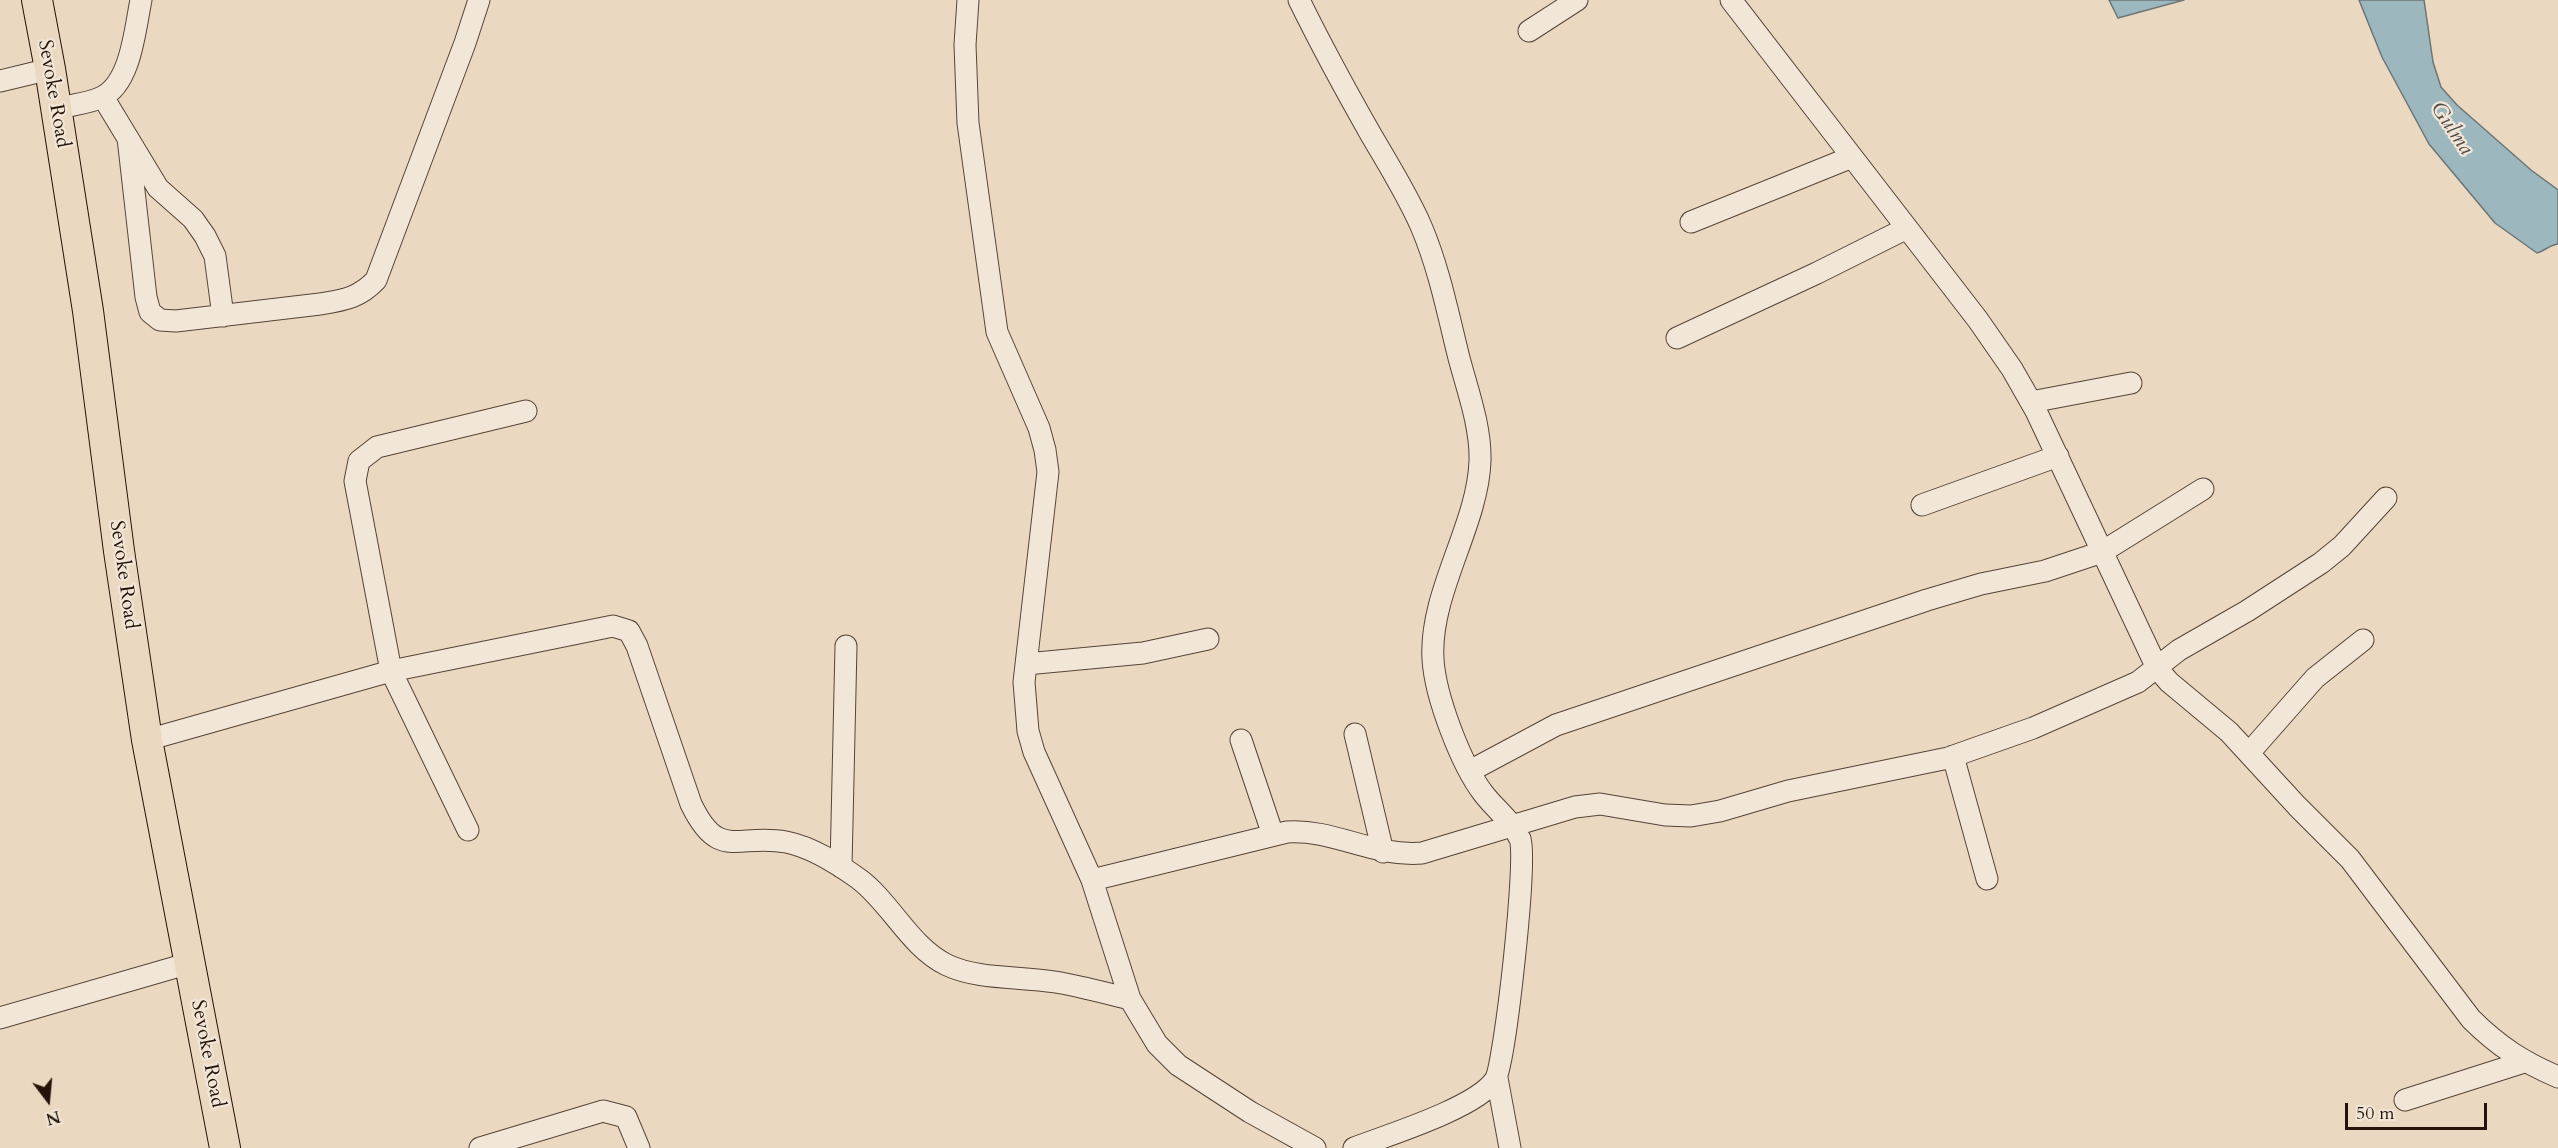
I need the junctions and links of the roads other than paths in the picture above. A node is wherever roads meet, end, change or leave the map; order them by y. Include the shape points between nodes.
1 (37, 0) edge
2 (141, 0) edge
3 (479, 0) edge
4 (968, 0) edge
5 (1299, 0) edge
6 (1576, 0) edge
7 (1731, 0) edge
8 (1529, 31) dead end
9 (50, 69) junction
10 (0, 81) edge
11 (102, 97) junction
12 (56, 109) junction
13 (128, 138) junction
14 (1852, 157) junction
15 (1691, 222) dead end
16 (1907, 228) junction
17 (223, 316) junction
18 (1677, 338) dead end
19 (2131, 384) dead end
20 (2031, 402) junction
21 (526, 411) dead end
22 (2058, 456) junction
23 (2203, 489) dead end
24 (2386, 498) dead end
25 (1922, 506) dead end
26 (2102, 552) junction
27 (1208, 639) dead end
28 (2363, 640) dead end
29 (846, 646) dead end
30 (1026, 664) junction
31 (2157, 668) junction
32 (391, 671) junction
33 (1355, 734) dead end
34 (147, 740) junction
35 (1241, 740) dead end
36 (2249, 753) junction
37 (1953, 756) junction
38 (1470, 771) junction
39 (1513, 826) junction
40 (468, 830) dead end
41 (1273, 835) junction
42 (1383, 852) junction
43 (841, 867) junction
44 (1987, 879) dead end
45 (1092, 880) junction
46 (190, 963) junction
47 (1130, 999) junction
48 (0, 1018) edge
49 (2524, 1062) junction
50 (2558, 1077) edge
51 (1497, 1078) junction
52 (2405, 1100) dead end
53 (225, 1148) edge
54 (480, 1148) edge
55 (639, 1148) edge
56 (1315, 1148) edge
57 (1354, 1148) edge
58 (1510, 1148) edge

1 - 9 highway, Sevoke Road
2 - 11 street via 122,79
3 - 17 street via 376,280 364,293 343,300
4 - 30 street via 968,123 997,332 1039,428 1048,472
5 - 38 street via 1419,222 1433,258 1480,445 1478,479 1443,594 1432,658 1437,688
6 - 8 street
7 - 14 street
9 - 10 street
9 - 12 highway, Sevoke Road
11 - 12 street
11 - 13 street
12 - 34 highway, Sevoke Road
13 - 17 street via 158,188 194,219 205,236 215,256
13 - 17 street via 150,312 160,320 176,321
14 - 15 street
14 - 16 street
16 - 18 street
16 - 20 street via 1978,320
19 - 20 street
20 - 22 street
21 - 32 street via 377,447 359,461 356,481
22 - 25 street
22 - 26 street
23 - 26 street
24 - 31 street via 2321,563 2179,650
26 - 31 street
26 - 38 street via 2045,571 1927,600 1556,725
27 - 30 street via 1143,653
28 - 36 street via 2316,678
29 - 43 street
30 - 45 street via 1025,710 1034,752
31 - 36 street
31 - 37 street via 2110,695
32 - 34 street
32 - 40 street
32 - 43 street via 614,626 629,631 702,827 713,837 733,842 788,842
33 - 42 street
34 - 46 highway, Sevoke Road
35 - 41 street
36 - 49 street via 2350,859 2471,1018
37 - 39 street via 1691,816 1600,804 1575,807
37 - 44 street
38 - 39 street via 1484,794
39 - 42 street via 1422,853
39 - 51 street via 1523,855
41 - 42 street via 1308,830
41 - 45 street
43 - 47 street via 861,880 924,948 947,964
45 - 47 street
46 - 48 street
46 - 53 highway, Sevoke Road
47 - 56 street via 1157,1044 1178,1065
49 - 50 street
49 - 52 street
51 - 57 street via 1460,1106
51 - 58 street
54 - 55 street via 603,1111 626,1117

